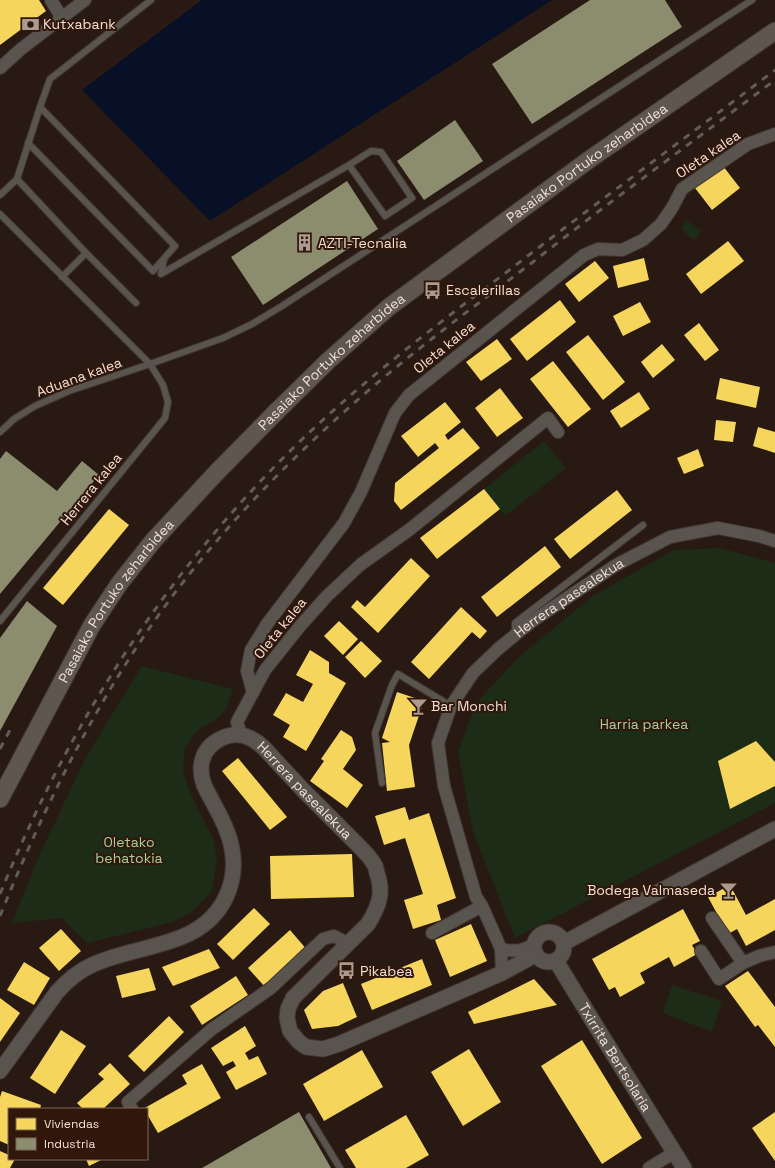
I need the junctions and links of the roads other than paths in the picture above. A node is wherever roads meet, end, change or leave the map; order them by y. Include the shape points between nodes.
1 (51, 0) edge
2 (85, 0) edge
3 (151, 0) edge
4 (752, 0) edge
5 (62, 18) junction
6 (775, 31) edge
7 (0, 68) edge
8 (40, 107) junction
9 (775, 134) edge
10 (28, 143) junction
11 (349, 165) junction
12 (17, 179) junction
13 (0, 195) edge
14 (0, 214) edge
15 (86, 253) junction
16 (164, 258) junction
17 (62, 277) junction
18 (136, 303) dead end
19 (150, 364) junction
20 (0, 432) edge
21 (558, 432) dead end
22 (643, 525) dead end
23 (775, 541) edge
24 (0, 621) edge
25 (515, 635) junction
26 (253, 693) junction
27 (451, 706) junction
28 (240, 735) junction
29 (382, 783) dead end
30 (0, 799) edge
31 (775, 830) edge
32 (482, 906) junction
33 (712, 918) dead end
34 (432, 933) dead end
35 (564, 943) junction
36 (349, 944) junction
37 (501, 949) junction
38 (534, 950) junction
39 (701, 951) dead end
40 (775, 952) edge
41 (556, 961) junction
42 (743, 963) junction
43 (502, 973) junction
44 (0, 1071) edge
45 (131, 1108) edge
46 (309, 1117) dead end
47 (675, 1152) junction
48 (340, 1168) edge
49 (649, 1168) edge
50 (684, 1168) edge

1 - 5 street
2 - 5 street
3 - 8 lane via 50,79
4 - 19 lane, Aduana kalea via 282,306 223,338
5 - 7 street
6 - 30 main road, Pasaiako Portuko zeharbidea via 590,159 389,307 329,360 276,412 153,541 119,584 92,625
8 - 10 lane
8 - 16 lane via 175,246
9 - 26 street, Oleta kalea via 748,144 682,189 661,224 642,240 622,250 598,249 584,255 409,395 395,413 361,492 344,523 250,650 247,671
10 - 12 lane
10 - 16 lane via 153,271
11 - 11 lane via 371,151 381,152 412,198 386,216
11 - 16 lane via 161,274
12 - 13 lane
12 - 15 lane
14 - 17 lane, Herrera kalea
15 - 17 lane
15 - 18 lane
17 - 19 lane, Herrera kalea
19 - 20 lane, Aduana kalea via 69,391 35,406 14,419
19 - 24 lane, Herrera kalea via 163,385 168,402 165,418
21 - 26 street, Oleta kalea via 548,418 409,530 360,565 301,624 265,670
22 - 25 lane via 515,623
23 - 25 street, Herrera pasealekua via 718,528 670,537 616,565
25 - 27 street, Herrera pasealekua via 473,673
26 - 28 street, Oleta kalea via 237,722
27 - 29 lane via 398,674 375,733
27 - 32 street, Herrera pasealekua via 438,743 444,786 476,897
28 - 36 street, Herrera pasealekua via 267,750 374,864 381,895 368,924
28 - 44 street, Herrera pasealekua via 226,736 218,740 204,755 202,762 202,778 227,832 232,850 232,879 229,890 214,915 204,925 183,937 107,959 77,973 57,992
31 - 35 street
32 - 34 street
32 - 37 street, Herrera pasealekua
33 - 42 street
35 - 38 street via 553,932 543,933 535,940
35 - 41 street via 563,953
36 - 43 street, Herrera pasealekua via 303,987 293,998 288,1009 290,1031 306,1047 323,1049 339,1044
36 - 45 street via 334,936 323,939 271,988 212,1029 128,1102
37 - 38 street
37 - 43 street
38 - 41 street via 542,961
38 - 43 street, Herrera pasealekua
39 - 42 street via 719,979
40 - 42 street
41 - 47 street, Txirrita Bertsolaria
46 - 48 lane
47 - 49 street
47 - 50 street, Txirrita Bertsolaria

